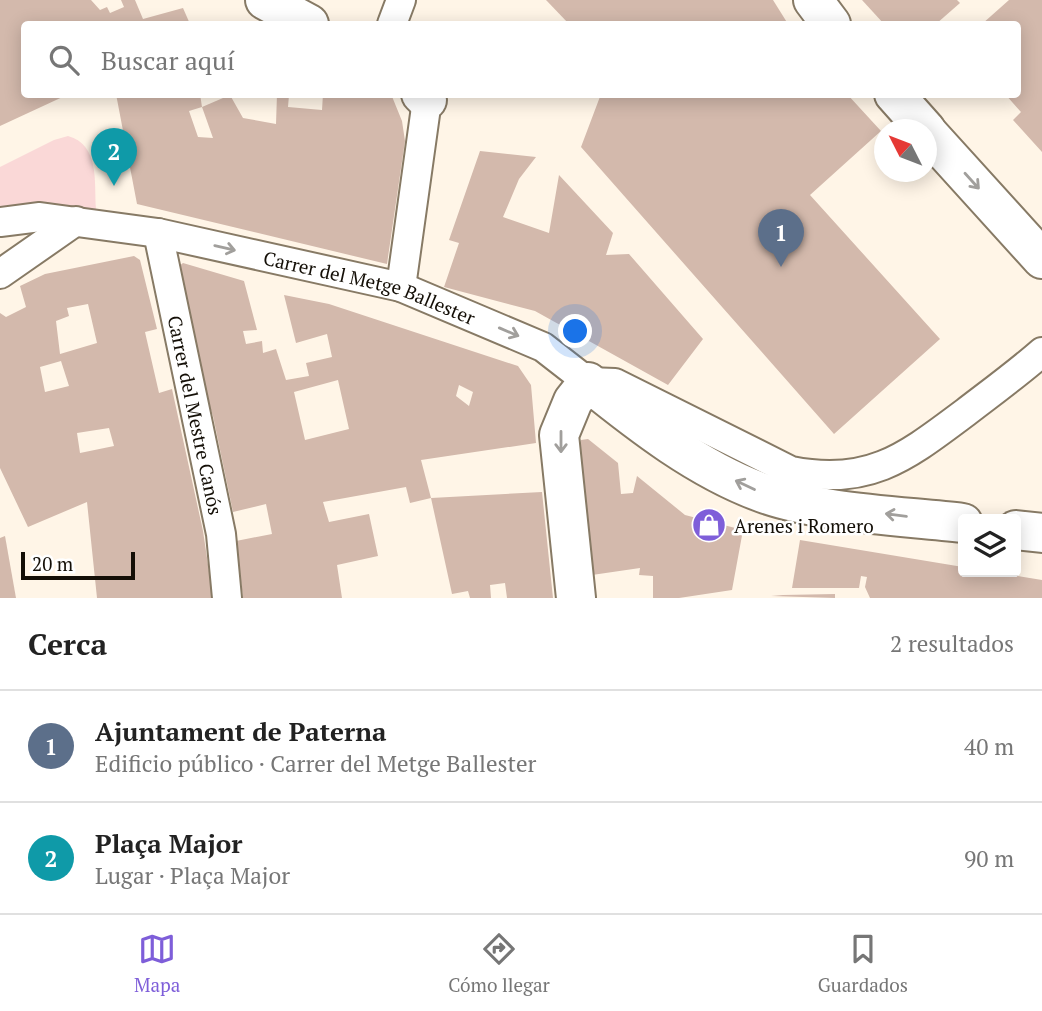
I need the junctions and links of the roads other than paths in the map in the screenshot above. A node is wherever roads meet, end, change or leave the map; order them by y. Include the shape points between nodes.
1 (265, 0) edge
2 (401, 0) edge
3 (813, 0) edge
4 (304, 21) edge
5 (393, 21) edge
6 (829, 21) edge
7 (424, 98) edge
8 (898, 98) edge
9 (916, 119) edge
10 (937, 142) edge
11 (0, 222) edge
12 (76, 222) junction
13 (146, 231) junction
14 (1042, 260) edge
15 (0, 274) edge
16 (401, 287) junction
17 (1034, 359) edge
18 (588, 382) junction
19 (813, 490) junction
20 (958, 522) edge
21 (1021, 531) edge
22 (1042, 533) edge
23 (227, 598) edge
24 (576, 598) edge

1 - 4 street
2 - 5 street
3 - 6 street
7 - 16 street
8 - 9 street
10 -> 14 street
11 - 12 street, Carrer del Metge Ballester via 40,216
12 - 13 street, Carrer del Metge Ballester
12 - 15 street
13 -> 16 street, Carrer del Metge Ballester
13 - 23 street, Carrer del Mestre Canós via 221,534
16 -> 18 street, Carrer del Metge Ballester via 543,347
17 - 19 street via 909,455
18 - 19 street, Carrer del Metge Ballester via 643,426 726,476 764,494
18 -> 24 street via 573,401 559,435
20 -> 19 street, Carrer del Metge Ballester
21 - 22 street

